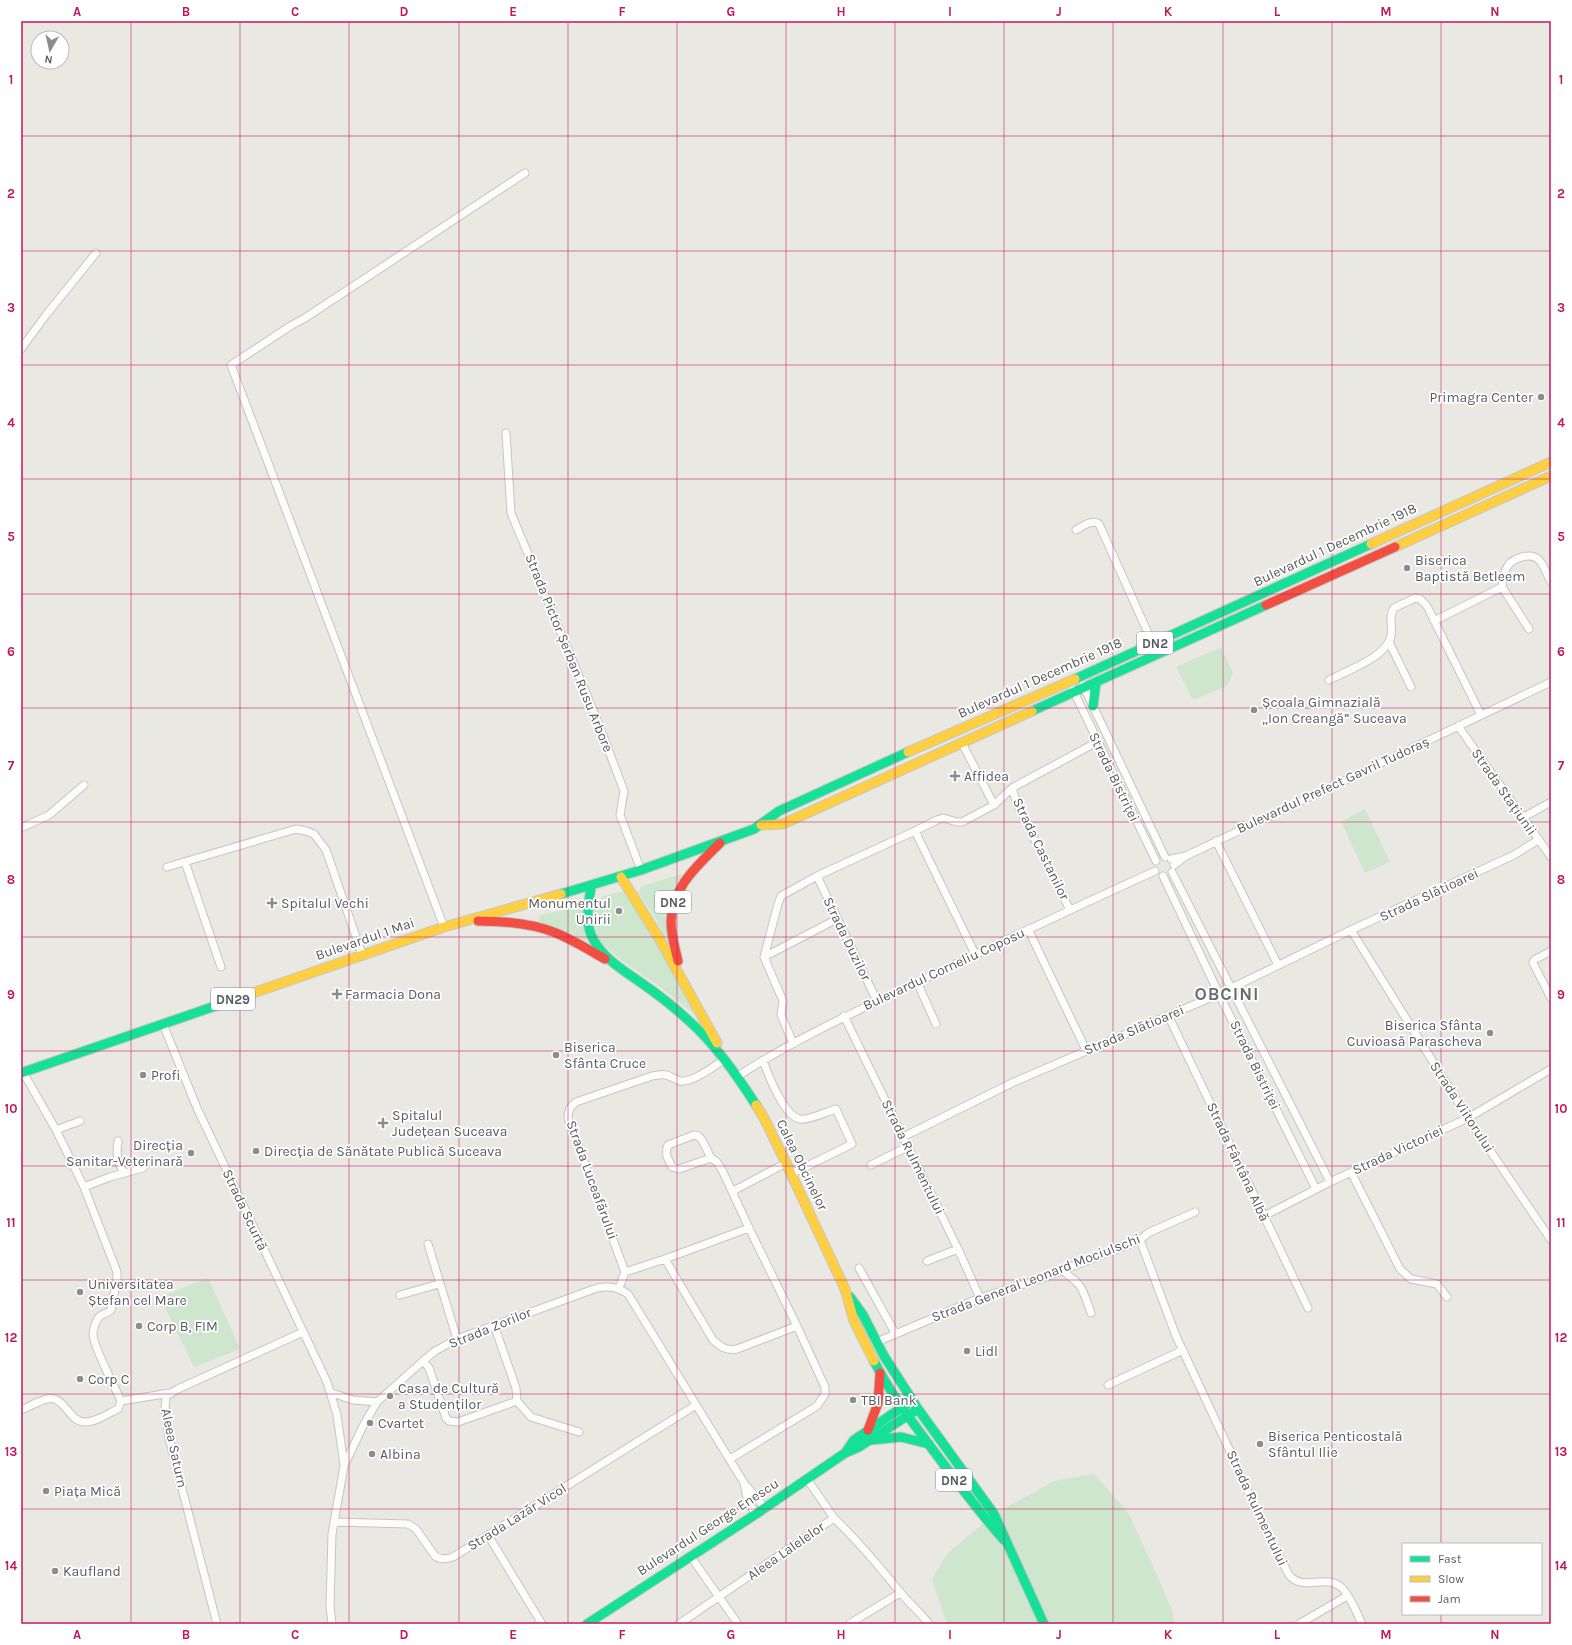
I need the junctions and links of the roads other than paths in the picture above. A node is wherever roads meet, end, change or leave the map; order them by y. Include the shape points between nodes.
1 (525, 173) dead end
2 (96, 254) dead end
3 (21, 349) edge
4 (506, 433) dead end
5 (1551, 462) edge
6 (1551, 476) edge
7 (1076, 530) dead end
8 (1551, 582) edge
9 (1502, 587) junction
10 (1434, 621) junction
11 (1529, 629) dead end
12 (1389, 642) junction
13 (1153, 644) junction
14 (1079, 677) junction
15 (1329, 680) dead end
16 (1069, 681) junction
17 (1551, 682) edge
18 (1096, 683) junction
19 (1411, 687) dead end
20 (1085, 688) junction
21 (1074, 693) junction
22 (1093, 706) junction
23 (1481, 715) junction
24 (1458, 726) junction
25 (962, 742) junction
26 (1097, 742) junction
27 (84, 786) dead end
28 (1012, 788) junction
29 (1551, 802) edge
30 (994, 805) junction
31 (1522, 818) junction
32 (761, 825) junction
33 (21, 828) edge
34 (915, 831) junction
35 (1538, 840) junction
36 (1216, 841) junction
37 (722, 842) junction
38 (1551, 858) edge
39 (1156, 861) junction
40 (185, 862) junction
41 (1170, 863) junction
42 (167, 867) dead end
43 (641, 870) junction
44 (1155, 871) junction
45 (817, 876) junction
46 (1163, 876) junction
47 (621, 877) junction
48 (592, 886) junction
49 (1070, 910) junction
50 (837, 919) junction
51 (463, 921) junction
52 (444, 927) junction
53 (1028, 929) junction
54 (1351, 930) junction
55 (1551, 950) edge
56 (362, 954) junction
57 (975, 954) junction
58 (764, 957) junction
59 (1278, 965) junction
60 (615, 966) junction
61 (221, 967) dead end
62 (683, 979) junction
63 (917, 982) junction
64 (1231, 988) junction
65 (1219, 994) junction
66 (1551, 998) edge
67 (877, 1001) junction
68 (1168, 1015) junction
69 (844, 1016) junction
70 (163, 1024) junction
71 (936, 1024) dead end
72 (793, 1043) junction
73 (1086, 1050) junction
74 (725, 1059) junction
75 (763, 1060) junction
76 (1551, 1069) edge
77 (22, 1072) edge
78 (738, 1076) junction
79 (1468, 1118) junction
80 (80, 1121) dead end
81 (56, 1130) junction
82 (903, 1137) junction
83 (118, 1141) dead end
84 (909, 1146) junction
85 (711, 1158) junction
86 (786, 1163) junction
87 (871, 1165) dead end
88 (144, 1168) dead end
89 (1351, 1172) junction
90 (124, 1174) junction
91 (791, 1174) junction
92 (1330, 1182) junction
93 (84, 1187) junction
94 (1316, 1189) junction
95 (733, 1191) junction
96 (1195, 1212) dead end
97 (1264, 1216) junction
98 (749, 1228) junction
99 (1140, 1240) junction
100 (1551, 1240) edge
101 (428, 1244) dead end
102 (958, 1249) junction
103 (665, 1259) junction
104 (927, 1261) dead end
105 (859, 1268) dead end
106 (1062, 1269) junction
107 (625, 1272) junction
108 (439, 1284) junction
109 (619, 1288) junction
110 (844, 1289) junction
111 (400, 1296) dead end
112 (1447, 1297) dead end
113 (980, 1298) junction
114 (1308, 1308) dead end
115 (1091, 1313) dead end
116 (494, 1325) junction
117 (797, 1326) junction
118 (303, 1332) junction
119 (895, 1333) junction
120 (457, 1339) junction
121 (877, 1342) junction
122 (1183, 1350) junction
123 (422, 1360) junction
124 (880, 1373) junction
125 (1108, 1385) dead end
126 (170, 1393) junction
127 (332, 1393) junction
128 (913, 1400) junction
129 (517, 1401) junction
130 (377, 1402) junction
131 (121, 1404) junction
132 (696, 1405) junction
133 (902, 1407) junction
134 (918, 1409) junction
135 (21, 1410) edge
136 (908, 1416) junction
137 (868, 1430) junction
138 (579, 1432) dead end
139 (871, 1440) junction
140 (929, 1444) junction
141 (845, 1453) junction
142 (730, 1459) junction
143 (344, 1466) junction
144 (807, 1479) junction
145 (744, 1483) junction
146 (765, 1508) junction
147 (756, 1514) junction
148 (834, 1518) junction
149 (334, 1522) junction
150 (488, 1535) junction
151 (1004, 1540) junction
152 (690, 1557) junction
153 (900, 1593) junction
154 (1348, 1596) junction
155 (719, 1598) junction
156 (217, 1624) edge
157 (332, 1624) edge
158 (542, 1624) edge
159 (587, 1624) edge
160 (679, 1624) edge
161 (738, 1624) edge
162 (849, 1624) edge
163 (929, 1624) edge
164 (1044, 1624) edge
165 (1299, 1624) edge
166 (1362, 1624) edge

1 - 52 street via 231,365
2 - 3 street
4 - 43 street, Strada Pictor Șerban Rusu Arbore via 511,513 624,791 620,814
5 - 13 main road, Bulevardul 1 Decembrie 1918 / DN2
6 - 18 main road, Bulevardul 1 Decembrie 1918 / DN2
7 - 13 street via 1092,522 1099,524
8 - 9 street via 1539,560 1524,557 1510,563
9 - 10 street
9 - 11 street
10 - 12 street via 1427,606 1420,599 1415,598 1397,606 1390,616 1392,635
10 - 23 street
12 - 15 street via 1376,656
12 - 19 street
13 - 14 main road, Bulevardul 1 Decembrie 1918 / DN2
14 - 16 main road, Bulevardul 1 Decembrie 1918 / DN2
14 - 20 street, Strada Bistriței
16 - 21 street, Strada Bistriței
16 - 32 main road, Bulevardul 1 Decembrie 1918 / DN2 via 779,811
17 - 23 street, Bulevardul Prefect Gavril Tudoraș
18 - 20 main road, Bulevardul 1 Decembrie 1918 / DN2
18 - 22 main road
20 - 21 main road, Bulevardul 1 Decembrie 1918 / DN2
20 - 22 street, Strada Bistriței
21 - 25 main road, Bulevardul 1 Decembrie 1918 / DN2
21 - 26 street, Strada Bistriței
22 - 41 street, Strada Bistriței
23 - 24 street, Bulevardul Prefect Gavril Tudoraș
24 - 31 street, Strada Stațiunii
24 - 36 street, Bulevardul Prefect Gavril Tudoraș
25 - 30 street
25 - 32 main road, Bulevardul 1 Decembrie 1918 / DN2 via 783,824
26 - 28 street
26 - 39 street, Strada Bistriței
27 - 33 street via 49,815
28 - 30 street
28 - 49 street, Strada Castanilor via 1017,804
29 - 31 street
30 - 34 street via 962,822 943,818
31 - 35 street, Strada Stațiunii
32 - 37 main road, Bulevardul 1 Decembrie 1918 / DN2
34 - 45 street
34 - 57 street
35 - 38 street, Strada Stațiunii
35 - 54 street, Strada Slătioarei via 1514,855
36 - 41 street, Bulevardul Prefect Gavril Tudoraș
36 - 59 street
37 - 43 main road, Bulevardul 1 Mai / DN2
37 - 62 main road, DN2 via 682,884 674,899 671,928
39 - 41 street via 1158,858
39 - 44 street
40 - 42 street
40 - 56 street via 296,829 314,834 326,850
40 - 61 street
41 - 46 street
41 - 64 street, Strada Bistriței
43 - 47 main road, Bulevardul 1 Mai / DN2
44 - 46 street
44 - 49 street, Bulevardul Corneliu Coposu
45 - 50 street, Strada Duzilor
45 - 58 street via 781,896
46 - 65 street, Strada Bistriței
47 - 48 main road, Bulevardul 1 Mai / DN2
47 - 62 main road, Calea Obcinelor / DN2 via 649,919
48 - 51 main road, Bulevardul 1 Mai / DN29
48 - 60 main road, Calea Obcinelor / DN2 via 587,918 590,932 599,948
49 - 53 street, Bulevardul Corneliu Coposu
50 - 58 street
50 - 67 street, Strada Duzilor
51 - 52 main road, Bulevardul 1 Mai / DN29
51 - 60 main road, DN29 via 502,921 550,930
52 - 56 main road, Bulevardul 1 Mai / DN29
53 - 57 street, Bulevardul Corneliu Coposu
53 - 73 street
54 - 59 street, Strada Slătioarei
54 - 79 street, Strada Viitorului
55 - 66 street via 1533,963
56 - 70 main road, Bulevardul 1 Mai / DN29
57 - 63 street, Bulevardul Corneliu Coposu
58 - 72 street via 783,1001 781,1015
59 - 64 street, Strada Slătioarei
60 - 74 main road, Calea Obcinelor / DN2 via 687,1019
62 - 74 main road, Calea Obcinelor / DN2
63 - 67 street, Bulevardul Corneliu Coposu
63 - 71 street
64 - 65 street, Strada Slătioarei
64 - 92 street, Strada Bistriței
65 - 68 street, Strada Slătioarei
65 - 94 street, Strada Bistriței
67 - 69 street, Bulevardul Corneliu Coposu
68 - 73 street, Strada Slătioarei
68 - 97 street, Strada Fântâna Albă
69 - 72 street, Bulevardul Corneliu Coposu
69 - 82 street, Strada Rulmentului
70 - 77 main road, Bulevardul 1 Mai / DN29
70 - 118 street, Strada Scurtă via 197,1108
72 - 75 street, Bulevardul Corneliu Coposu
73 - 82 street, Strada Slătioarei
74 - 78 main road, Calea Obcinelor / DN2
74 - 107 street, Strada Luceafărului via 693,1079 678,1081 669,1075 652,1076 576,1102 568,1110 568,1118
75 - 78 street, Bulevardul Corneliu Coposu
75 - 91 street via 772,1083 793,1116 801,1120 836,1109 852,1144
76 - 79 street, Strada Victoriei
77 - 81 street
78 - 86 main road, Calea Obcinelor / DN2 via 764,1118
79 - 89 street, Strada Victoriei
79 - 100 street, Strada Viitorului
80 - 81 street
81 - 93 street
82 - 84 street, Strada Rulmentului
83 - 90 street via 118,1163
84 - 87 street
84 - 102 street, Strada Rulmentului
85 - 85 street via 702,1140 694,1135 668,1145 665,1153 672,1167 679,1169
85 - 95 street via 717,1162
86 - 91 main road, Calea Obcinelor / DN2
86 - 95 street
88 - 90 street
89 - 92 street, Strada Victoriei
89 - 112 street via 1400,1270 1410,1279 1437,1284
90 - 93 street
91 - 110 main road, Calea Obcinelor / DN2
92 - 94 street, Strada Victoriei
93 - 131 street via 117,1272 111,1310 97,1318 93,1336
94 - 97 street, Strada Victoriei
95 - 98 street
96 - 99 street, Strada General Leonard Mociulschi via 1148,1233
97 - 114 street, Strada Fântâna Albă
98 - 103 street
98 - 117 street
99 - 106 street, Strada General Leonard Mociulschi
99 - 122 street, Strada Rulmentului
101 - 108 street
102 - 104 street
102 - 113 street, Strada Rulmentului
103 - 107 street
103 - 117 street via 714,1340 721,1347 737,1349
105 - 119 street
106 - 113 street, Strada General Leonard Mociulschi via 1040,1279
106 - 115 street via 1081,1287
107 - 109 street
108 - 111 street
108 - 120 street
109 - 116 street, Strada Zorilor via 597,1288
109 - 132 street via 633,1300
110 - 121 main road, Calea Obcinelor / DN2 via 863,1315
110 - 124 main road, Calea Obcinelor / DN2 via 854,1321
113 - 119 street, Strada General Leonard Mociulschi
116 - 120 street, Strada Zorilor
116 - 129 street via 514,1382
117 - 142 street via 825,1387 825,1394 817,1406
118 - 126 street, Aleea Saturn
118 - 127 street, Strada Scurtă
119 - 121 street, Strada General Leonard Mociulschi
120 - 123 street, Strada Zorilor
121 - 128 main road, Calea Obcinelor / DN2
122 - 125 street
122 - 154 street, Strada Rulmentului via 1259,1517 1289,1575 1300,1583 1333,1583 1343,1588
123 - 129 street via 429,1368 449,1421 458,1422
123 - 130 street, Strada Zorilor
124 - 133 main road, Calea Obcinelor / DN2
124 - 137 main road via 878,1403
126 - 131 street
126 - 156 street, Aleea Saturn via 166,1396 165,1403 168,1433
127 - 130 street via 353,1400
127 - 143 street, Strada Scurtă
128 - 133 main road, Bulevardul George Enescu
128 - 134 main road, Calea Obcinelor / DN2
129 - 138 street via 531,1416
130 - 143 street, Strada Zorilor
131 - 135 street via 118,1409 91,1422 76,1419 55,1399 47,1399
132 - 142 street
132 - 150 street, Strada Lazăr Vicol
133 - 136 main road, Calea Obcinelor / DN2
133 - 137 main road, Bulevardul George Enescu
134 - 136 main road, Bulevardul George Enescu
134 - 151 main road, DN2 via 994,1514
136 - 139 main road, Bulevardul George Enescu
136 - 140 main road, DN2
137 - 141 main road, Bulevardul George Enescu via 854,1440
139 - 140 main road via 901,1438
139 - 141 main road, Bulevardul George Enescu
140 - 151 main road, DN2 via 985,1519
141 - 144 main road, Bulevardul George Enescu
142 - 145 street
143 - 149 street, Strada Zorilor
144 - 146 main road, Bulevardul George Enescu
144 - 148 street, Aleea Lalelelor
145 - 146 street
145 - 147 street via 748,1502
146 - 147 main road, Bulevardul George Enescu
147 - 152 main road, Bulevardul George Enescu
148 - 153 street via 886,1573
148 - 155 street, Aleea Lalelelor
149 - 150 street, Strada Lazăr Vicol via 408,1524 416,1528 435,1556 445,1559 453,1557
149 - 157 street, Strada Zorilor via 330,1562
150 - 158 street
151 - 164 main road, DN2
152 - 155 street
152 - 159 main road, Bulevardul George Enescu
153 - 162 street
153 - 163 street
154 - 165 street
154 - 166 street, Strada Rulmentului
155 - 160 street, Aleea Lalelelor
155 - 161 street

